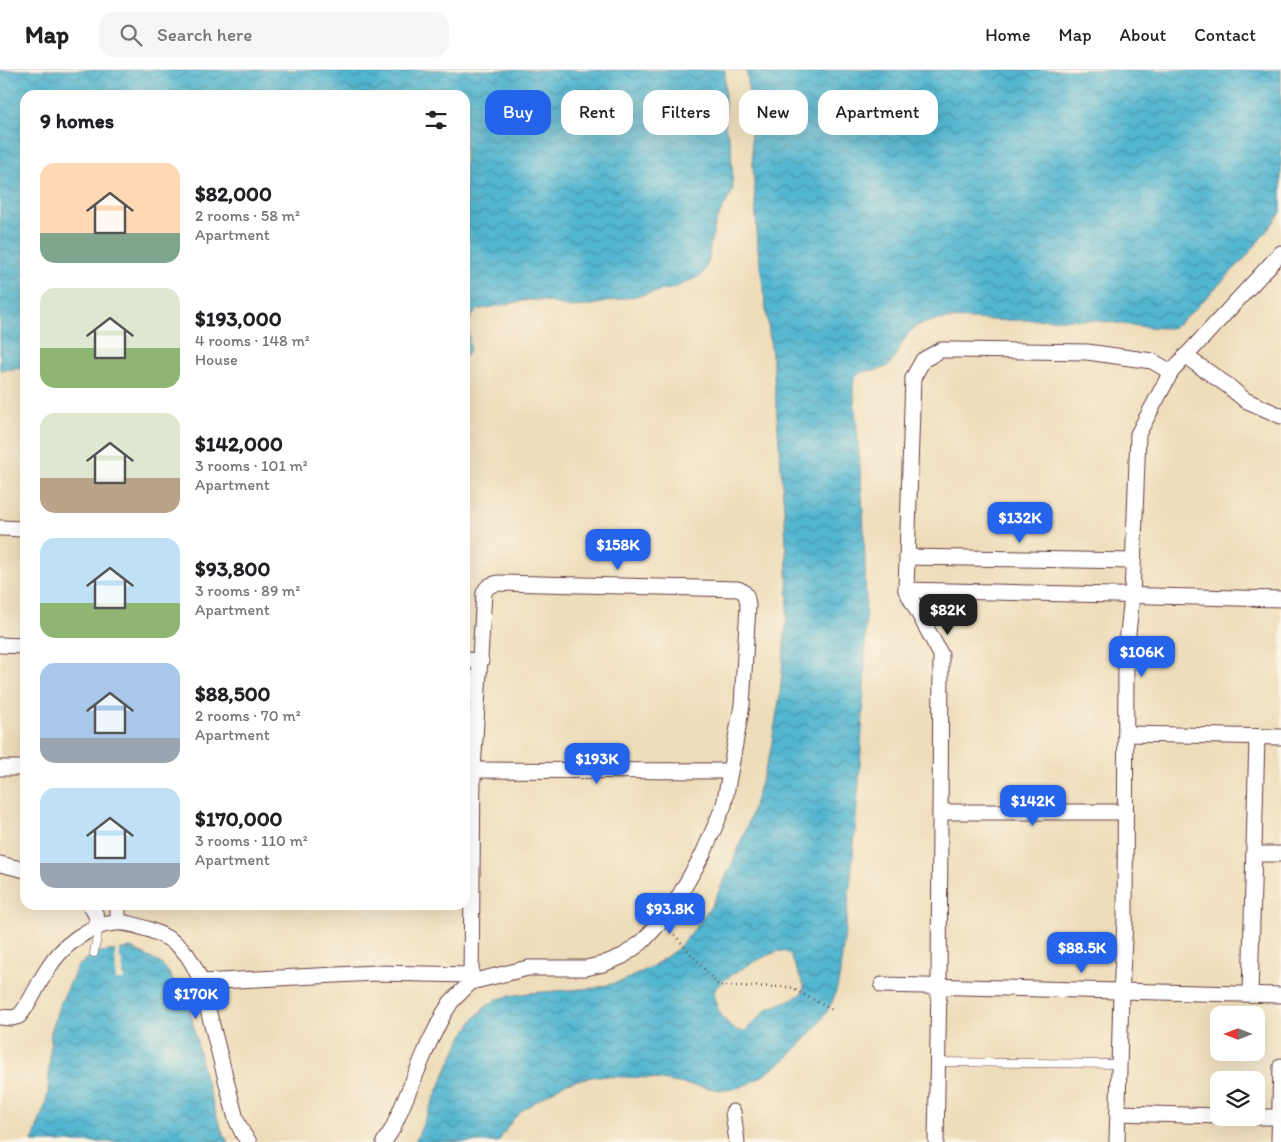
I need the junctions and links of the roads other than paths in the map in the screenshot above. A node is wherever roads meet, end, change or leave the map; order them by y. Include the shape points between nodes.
1 (1281, 253) edge
2 (1186, 356) junction
3 (1172, 372) junction
4 (1281, 416) edge
5 (0, 528) edge
6 (20, 529) edge
7 (907, 557) junction
8 (1132, 562) junction
9 (906, 590) junction
10 (1132, 596) junction
11 (1281, 599) edge
12 (0, 646) edge
13 (20, 646) edge
14 (470, 660) edge
15 (481, 661) junction
16 (1127, 734) junction
17 (1257, 737) junction
18 (1281, 737) edge
19 (470, 761) edge
20 (0, 768) edge
21 (20, 768) edge
22 (470, 770) edge
23 (730, 771) junction
24 (940, 812) junction
25 (1126, 812) junction
26 (1254, 854) junction
27 (1281, 854) edge
28 (0, 864) edge
29 (20, 869) edge
30 (93, 910) edge
31 (118, 910) edge
32 (470, 910) edge
33 (118, 922) junction
34 (99, 926) junction
35 (94, 952) dead end
36 (471, 979) junction
37 (201, 982) junction
38 (882, 985) dead end
39 (939, 986) junction
40 (1121, 990) junction
41 (1250, 994) junction
42 (1281, 994) edge
43 (0, 1017) edge
44 (937, 1062) junction
45 (1119, 1064) junction
46 (1281, 1066) edge
47 (733, 1112) dead end
48 (1118, 1113) junction
49 (1210, 1116) edge
50 (1265, 1117) edge
51 (1280, 1118) junction
52 (249, 1142) edge
53 (384, 1142) edge
54 (737, 1142) edge
55 (936, 1142) edge
56 (1117, 1142) edge
57 (1279, 1142) edge

1 - 2 street
2 - 3 street
2 - 4 street via 1245,400
3 - 7 street via 1152,361 1087,352 941,350 923,360 913,378
3 - 8 street via 1138,434
5 - 6 street
7 - 8 street
7 - 9 street
8 - 10 street
9 - 10 street
9 - 24 street via 941,655
10 - 11 street
10 - 16 street via 1126,652
12 - 13 street
14 - 15 street
15 - 19 street
15 - 23 street via 484,593 490,585 743,591 748,606 746,654 742,705
16 - 17 street
16 - 25 street
17 - 18 street
17 - 26 street
20 - 21 street
22 - 23 street
23 - 36 street via 724,805 703,854 670,912 642,942 623,956 594,966 528,968
24 - 25 street
24 - 39 street
25 - 40 street
26 - 27 street
26 - 41 street
28 - 29 street
30 - 34 street
31 - 33 street
32 - 36 street
33 - 34 street
33 - 37 street via 145,928 176,942
34 - 35 lane
34 - 43 street via 69,944 58,955 19,1016
36 - 37 street via 375,973
36 - 53 street via 443,1015
37 - 52 street via 236,1119
38 - 39 street
39 - 40 street
39 - 44 street
40 - 41 street
40 - 45 street
41 - 42 street
44 - 45 lane
44 - 55 street
45 - 48 street
46 - 51 street
47 - 54 street
48 - 49 street
48 - 56 street
50 - 51 street
51 - 57 street

